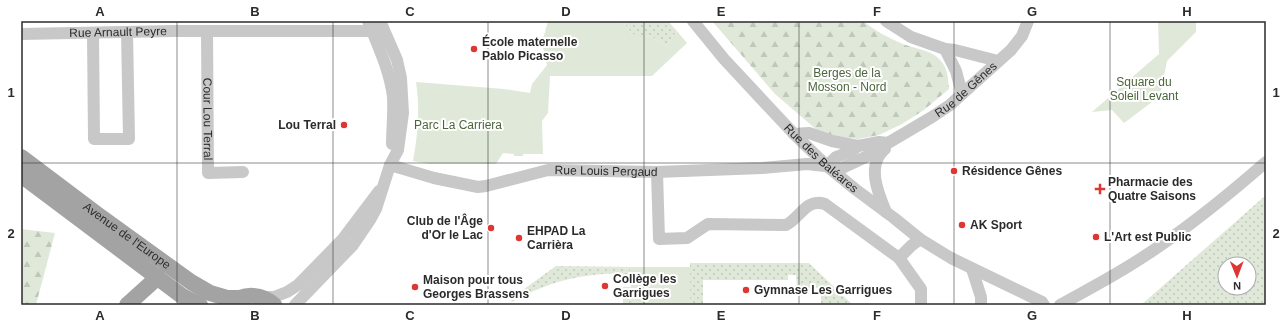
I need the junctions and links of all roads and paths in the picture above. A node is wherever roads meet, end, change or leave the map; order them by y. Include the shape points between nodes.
1 (693, 21) edge
2 (1028, 21) edge
3 (888, 22) edge
4 (376, 25) edge
5 (174, 26) edge
6 (207, 31) junction
7 (128, 32) junction
8 (93, 33) junction
9 (21, 34) edge
10 (945, 49) junction
11 (998, 61) junction
12 (962, 94) junction
13 (794, 134) junction
14 (888, 143) junction
15 (858, 146) junction
16 (881, 153) junction
17 (21, 157) edge
18 (1266, 162) edge
19 (390, 165) junction
20 (827, 166) junction
21 (243, 172) dead end
22 (657, 172) junction
23 (21, 175) edge
24 (382, 188) junction
25 (886, 213) junction
26 (920, 239) junction
27 (899, 258) junction
28 (972, 268) junction
29 (158, 277) junction
30 (268, 301) edge
31 (235, 302) edge
32 (127, 305) edge
33 (200, 305) edge
34 (296, 305) edge
35 (921, 305) edge
36 (981, 305) edge
37 (1044, 305) edge
38 (1060, 305) edge

1 - 13 street, Rue des Baléares via 724,59
2 - 11 street, Rue de Gênes via 1022,36
3 - 10 street via 911,37
4 - 6 street, Rue Arnault Peyre
4 - 19 street via 397,60 401,78 403,112 398,150
5 - 6 street, Rue Arnault Peyre
5 - 7 street, Rue Arnault Peyre
6 - 21 street, Cour Lou Terral via 208,173
7 - 8 street, Rue Arnault Peyre
7 - 8 street via 129,139 94,139
8 - 9 street, Rue Arnault Peyre
10 - 11 street
10 - 12 street via 956,71
11 - 12 street, Rue de Gênes
12 - 14 street, Rue de Gênes via 932,117
13 - 15 street, Rue de Gênes via 809,133
13 - 20 street, Rue des Baléares
14 - 15 street, Rue de Gênes
14 - 16 street, Rue de Gênes
15 - 20 street, Rue de Gênes via 836,157
16 - 20 street via 872,154 842,168
16 - 25 street, Rue de Gênes via 877,161 875,183
17 - 31 main road, Avenue de l'Europe via 191,282 210,293
18 - 38 street via 1178,233 1139,260
19 - 22 street, Rue Louis Pergaud via 434,178 478,186 548,170
19 - 24 street
20 - 22 street, Rue Louis Pergaud via 808,164
20 - 25 street, Rue des Baléares
22 - 27 street via 658,239 687,238 708,224 786,225 809,204 818,202 825,204
23 - 29 main road, Avenue de l'Europe
24 - 30 street via 342,240 298,285
24 - 34 street via 376,209 353,245
25 - 26 street, Rue des Baléares
26 - 27 street
26 - 28 street, Rue des Baléares
27 - 35 street via 921,289
28 - 36 street
28 - 37 street, Rue des Baléares
29 - 32 main road
29 - 33 main road, Avenue de l'Europe via 182,296
30 - 31 main road, Avenue de l'Europe via 250,295

